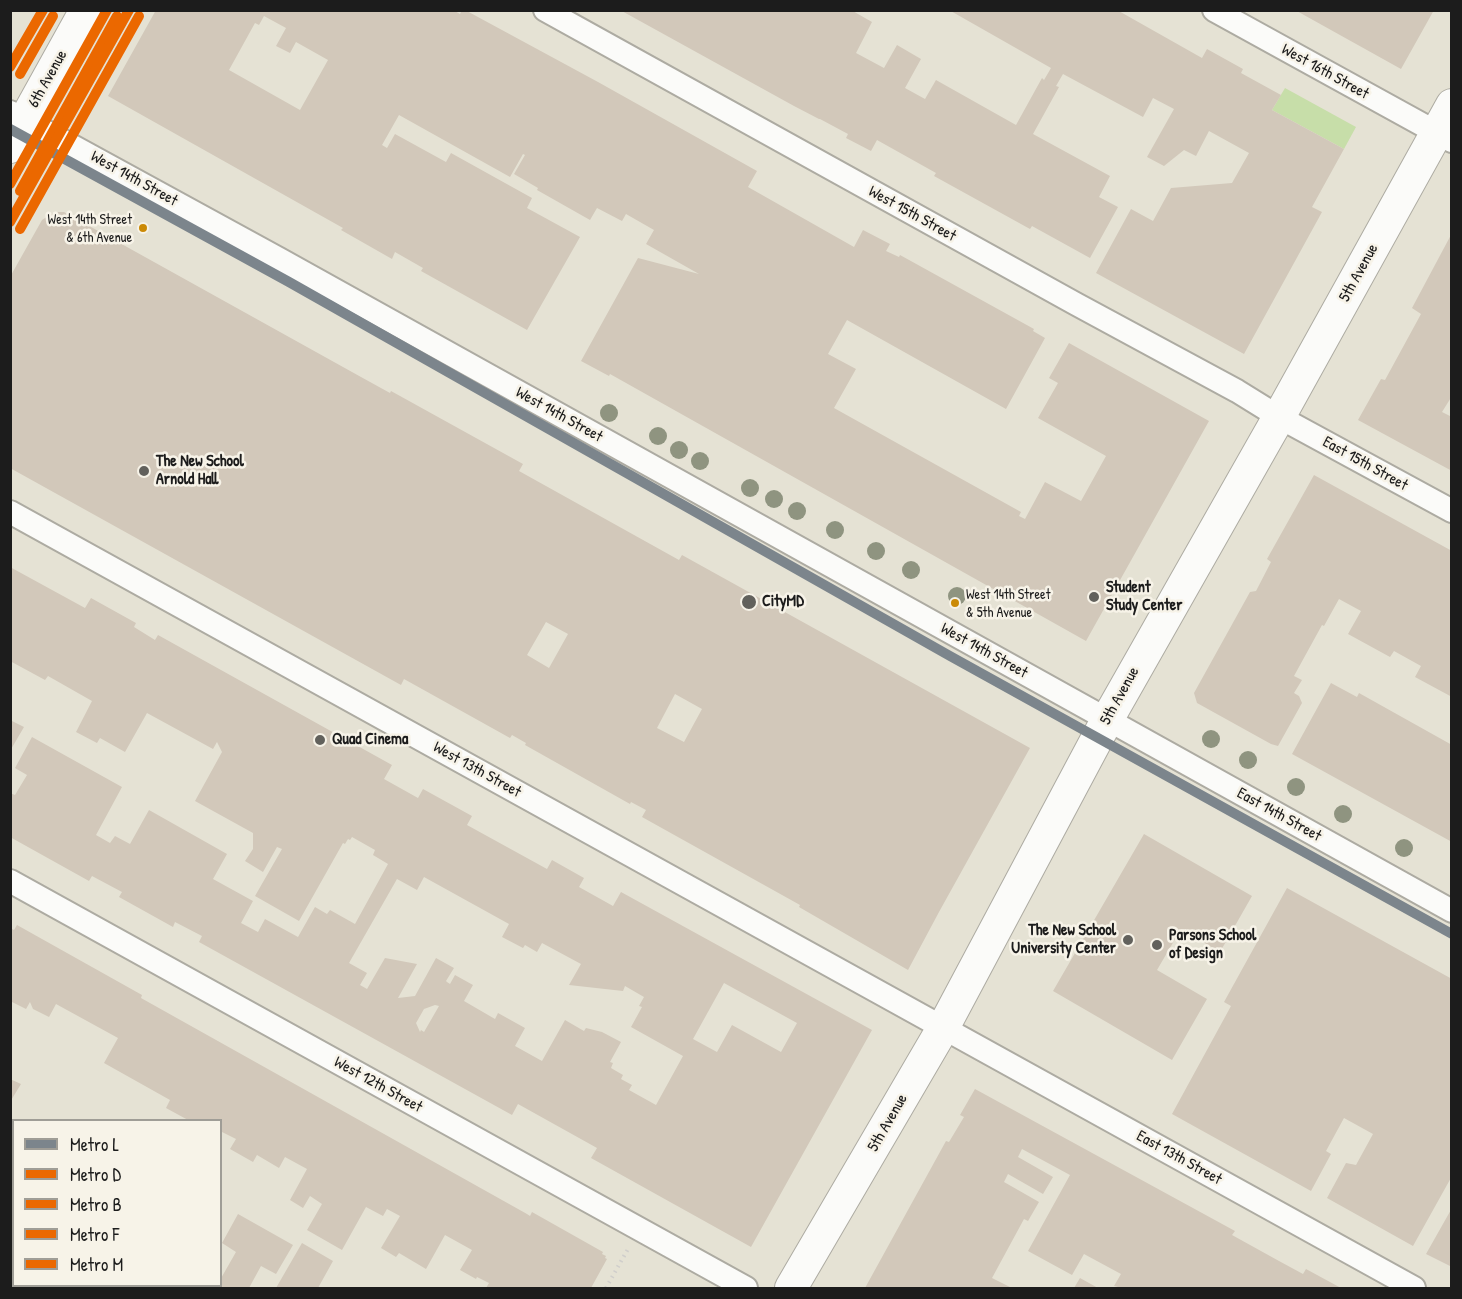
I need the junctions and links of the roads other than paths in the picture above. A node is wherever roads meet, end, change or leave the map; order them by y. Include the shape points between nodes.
1 (87, 10) edge
2 (545, 10) edge
3 (1214, 10) edge
4 (1452, 105) edge
5 (18, 116) edge
6 (1444, 137) edge
7 (10, 147) edge
8 (1280, 417) junction
9 (1452, 511) edge
10 (10, 512) edge
11 (1107, 720) junction
12 (10, 881) edge
13 (1452, 911) edge
14 (943, 1028) junction
15 (746, 1288) edge
16 (791, 1288) edge
17 (1414, 1288) edge

1 - 5 main road, 6th Avenue
2 - 8 street, West 15th Street
3 - 6 street, West 16th Street
4 - 6 main road, 5th Avenue
5 - 7 main road, 6th Avenue
5 - 11 street, West 14th Street
6 - 8 main road, 5th Avenue
8 - 9 street, East 15th Street
8 - 11 main road, 5th Avenue
10 - 14 street, West 13th Street
11 - 13 street, East 14th Street
11 - 14 main road, 5th Avenue
12 - 15 street, West 12th Street
14 - 16 main road, 5th Avenue
14 - 17 street, East 13th Street

